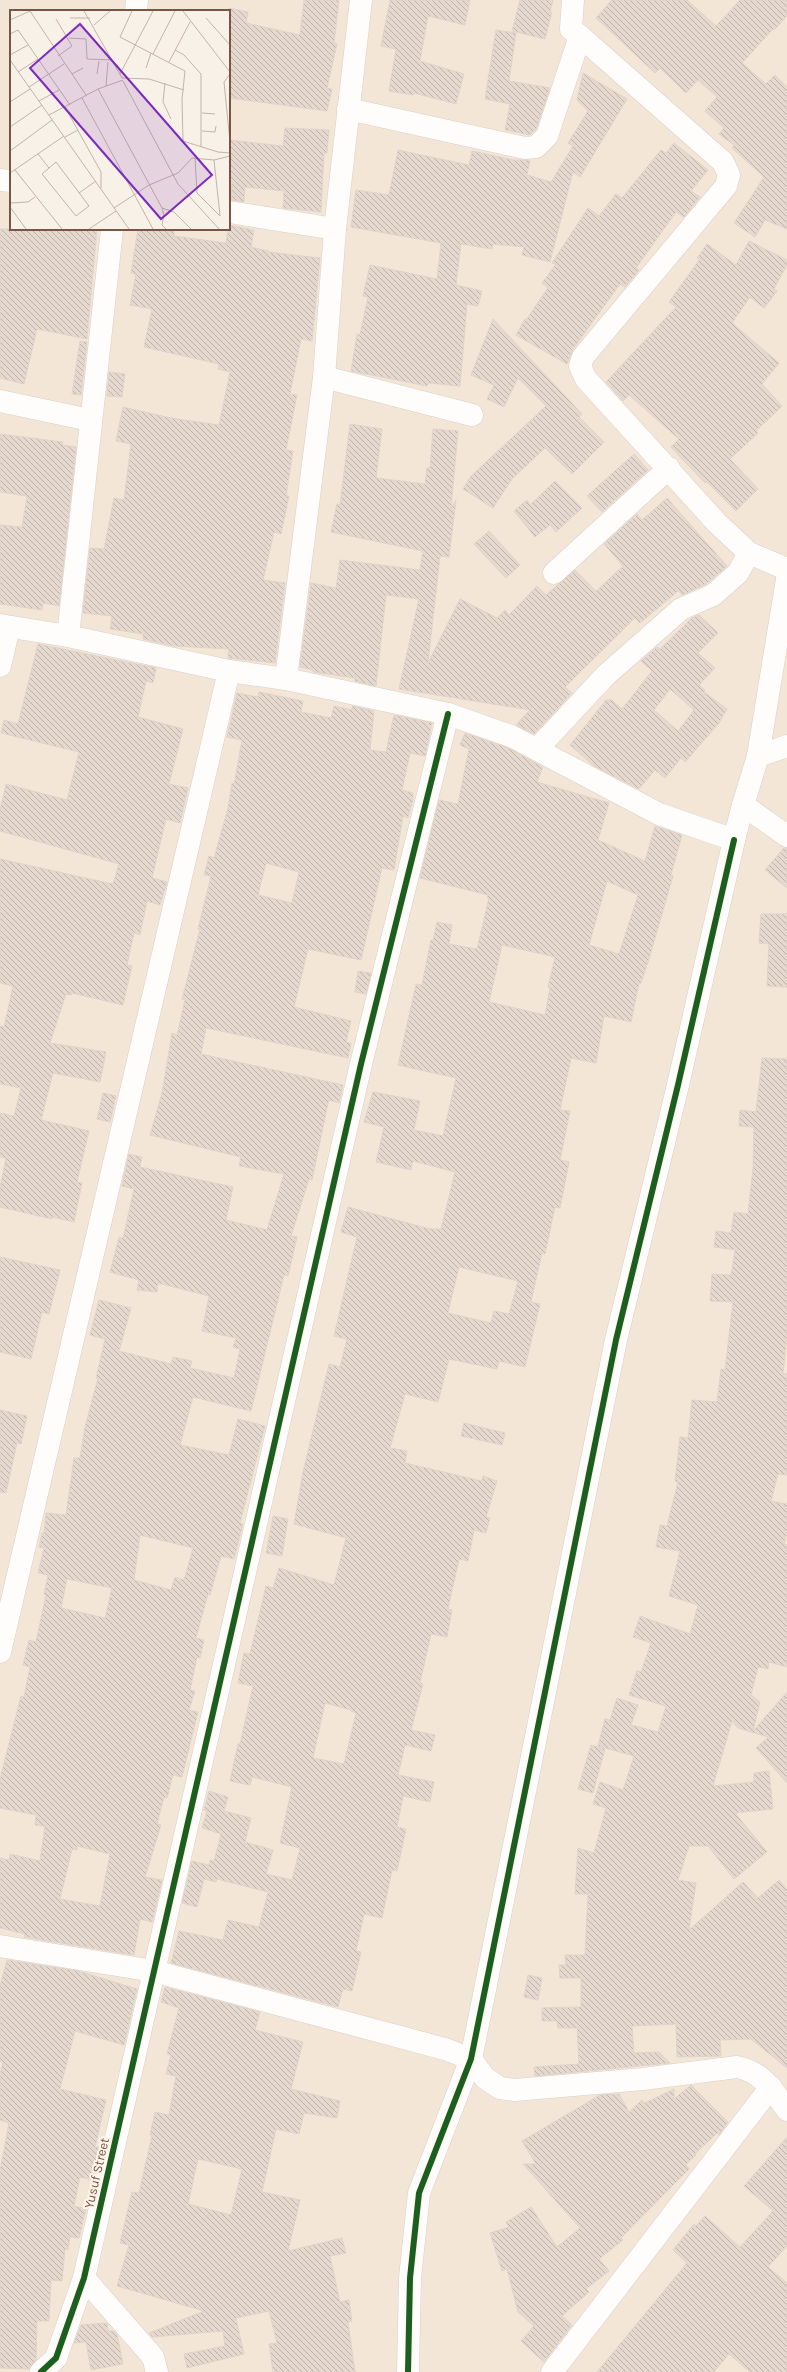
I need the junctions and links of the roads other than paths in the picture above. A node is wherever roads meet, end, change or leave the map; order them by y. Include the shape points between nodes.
1 (137, 0) edge
2 (361, 0) edge
3 (574, 0) edge
4 (136, 10) edge
5 (580, 36) junction
6 (348, 109) junction
7 (0, 180) edge
8 (10, 181) edge
9 (230, 212) edge
10 (335, 229) junction
11 (112, 230) edge
12 (324, 377) junction
13 (0, 400) edge
14 (472, 415) dead end
15 (90, 420) junction
16 (669, 468) junction
17 (749, 553) junction
18 (787, 569) edge
19 (554, 573) dead end
20 (787, 579) edge
21 (4, 626) edge
22 (68, 636) junction
23 (0, 666) edge
24 (229, 671) junction
25 (286, 679) junction
26 (448, 714) junction
27 (787, 746) edge
28 (537, 749) junction
29 (758, 756) junction
30 (743, 805) junction
31 (787, 836) edge
32 (734, 840) junction
33 (0, 1652) edge
34 (0, 1946) edge
35 (154, 1971) junction
36 (471, 2058) junction
37 (771, 2087) junction
38 (787, 2110) edge
39 (84, 2278) junction
40 (41, 2372) edge
41 (157, 2372) edge
42 (408, 2372) edge
43 (552, 2372) edge

1 - 4 street
2 - 6 street
3 - 5 street via 572,29
5 - 6 street via 547,136 536,147 525,148
5 - 16 street via 723,162 729,175 726,186 583,357 580,366 586,379
6 - 10 street
7 - 8 street
9 - 10 street
10 - 12 street
11 - 15 street
12 - 14 street
12 - 25 street
13 - 15 street
15 - 22 street
16 - 17 street via 717,523
16 - 19 street
17 - 18 street
17 - 28 street via 738,573 713,596 681,609 606,675
20 - 29 street
21 - 22 street
21 - 23 street
22 - 24 street
24 - 25 street
24 - 33 street
25 - 26 street
26 - 28 street via 486,726
26 - 35 street, Yusuf Street via 360,1064
27 - 29 street
28 - 32 street via 658,814
29 - 30 street
30 - 31 street
30 - 32 street
32 - 36 street via 616,1340
34 - 35 street
35 - 36 street
35 - 39 street, Yusuf Street
36 - 37 street via 485,2078 500,2088 515,2090 643,2079 737,2067 747,2069
36 - 42 street via 419,2193 410,2278
37 - 38 street
37 - 43 street
39 - 40 street, Yusuf Street via 56,2358
39 - 41 street via 152,2357

